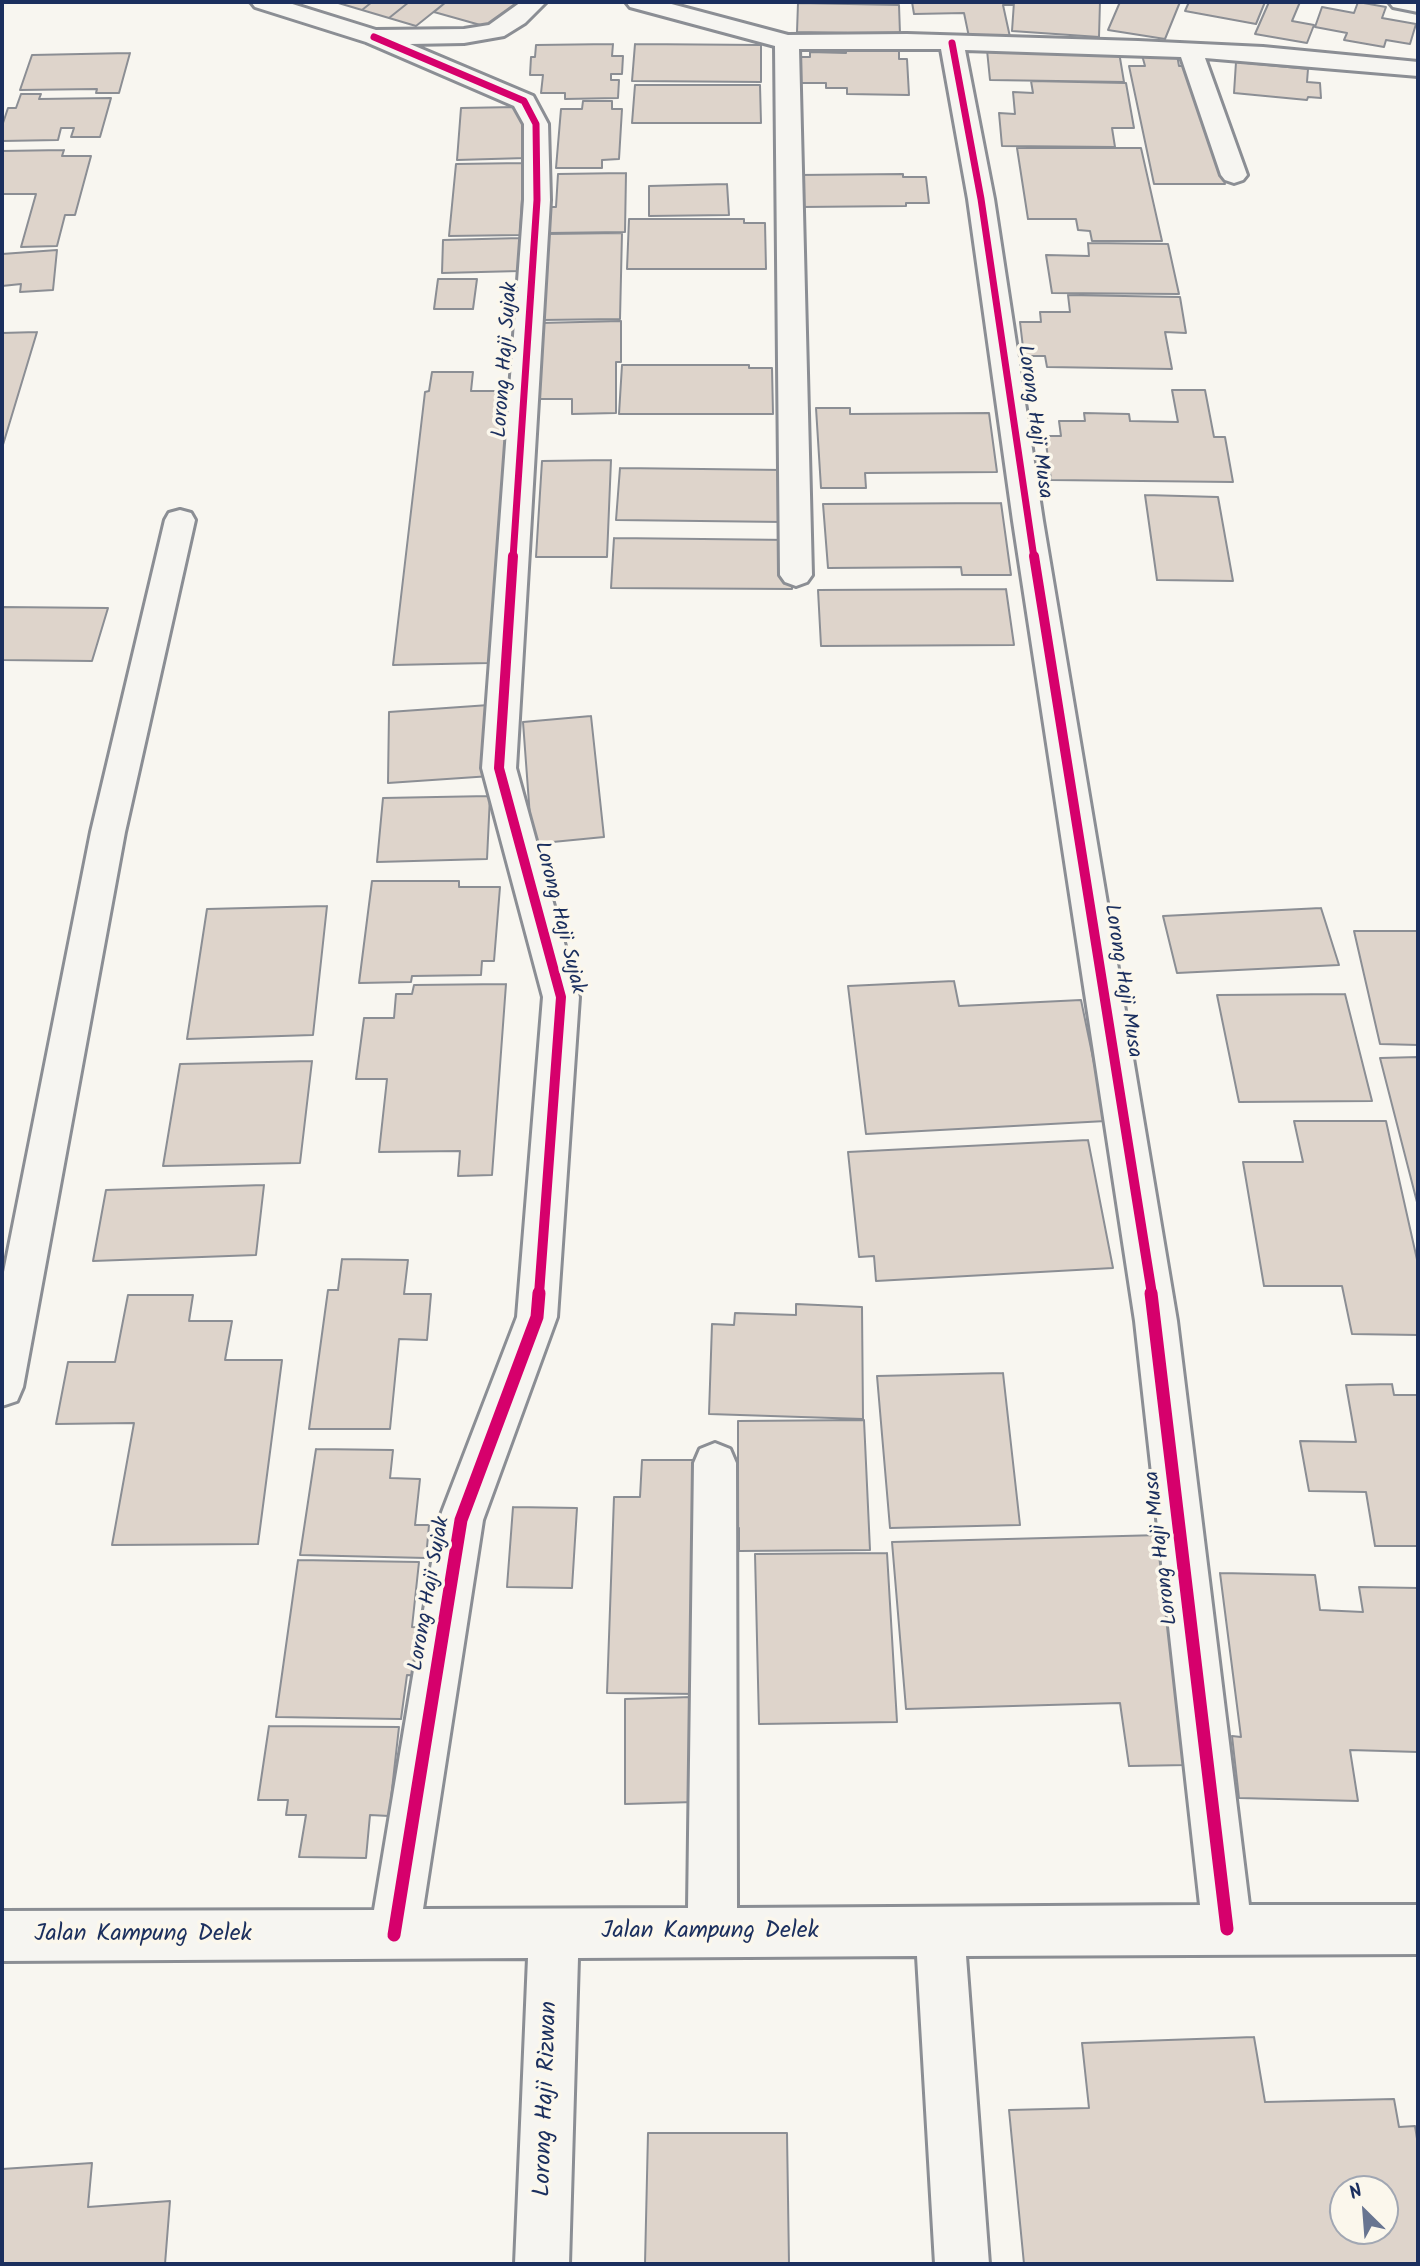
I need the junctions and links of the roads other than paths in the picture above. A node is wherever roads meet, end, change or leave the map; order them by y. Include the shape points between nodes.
1 (263, 2) edge
2 (534, 2) edge
3 (639, 2) edge
4 (1401, 2) edge
5 (1418, 5) edge
6 (374, 37) junction
7 (787, 42) junction
8 (953, 43) junction
9 (1191, 52) junction
10 (1418, 69) edge
11 (1234, 175) dead end
12 (180, 520) dead end
13 (796, 575) dead end
14 (2, 1387) edge
15 (715, 1463) dead end
16 (1227, 1929) junction
17 (1418, 1929) edge
18 (940, 1931) junction
19 (712, 1933) junction
20 (554, 1934) junction
21 (394, 1935) junction
22 (2, 1937) edge
23 (542, 2264) edge
24 (962, 2264) edge

1 - 6 street
2 - 6 street via 496,31
3 - 7 street
4 - 5 street
6 - 21 street, Lorong Haji Sujak via 524,101 536,124 537,200 499,768 561,997 537,1317 461,1520
7 - 8 street
7 - 13 street
8 - 9 street
8 - 16 street, Lorong Haji Musa via 1156,1321
9 - 10 street
9 - 11 street
12 - 14 street via 108,832
15 - 19 street
16 - 17 street, Jalan Kampung Delek
16 - 18 street, Jalan Kampung Delek
18 - 19 street, Jalan Kampung Delek
18 - 24 street
19 - 20 street, Jalan Kampung Delek
20 - 21 street, Jalan Kampung Delek
20 - 23 street, Lorong Haji Rizwan
21 - 22 street, Jalan Kampung Delek

